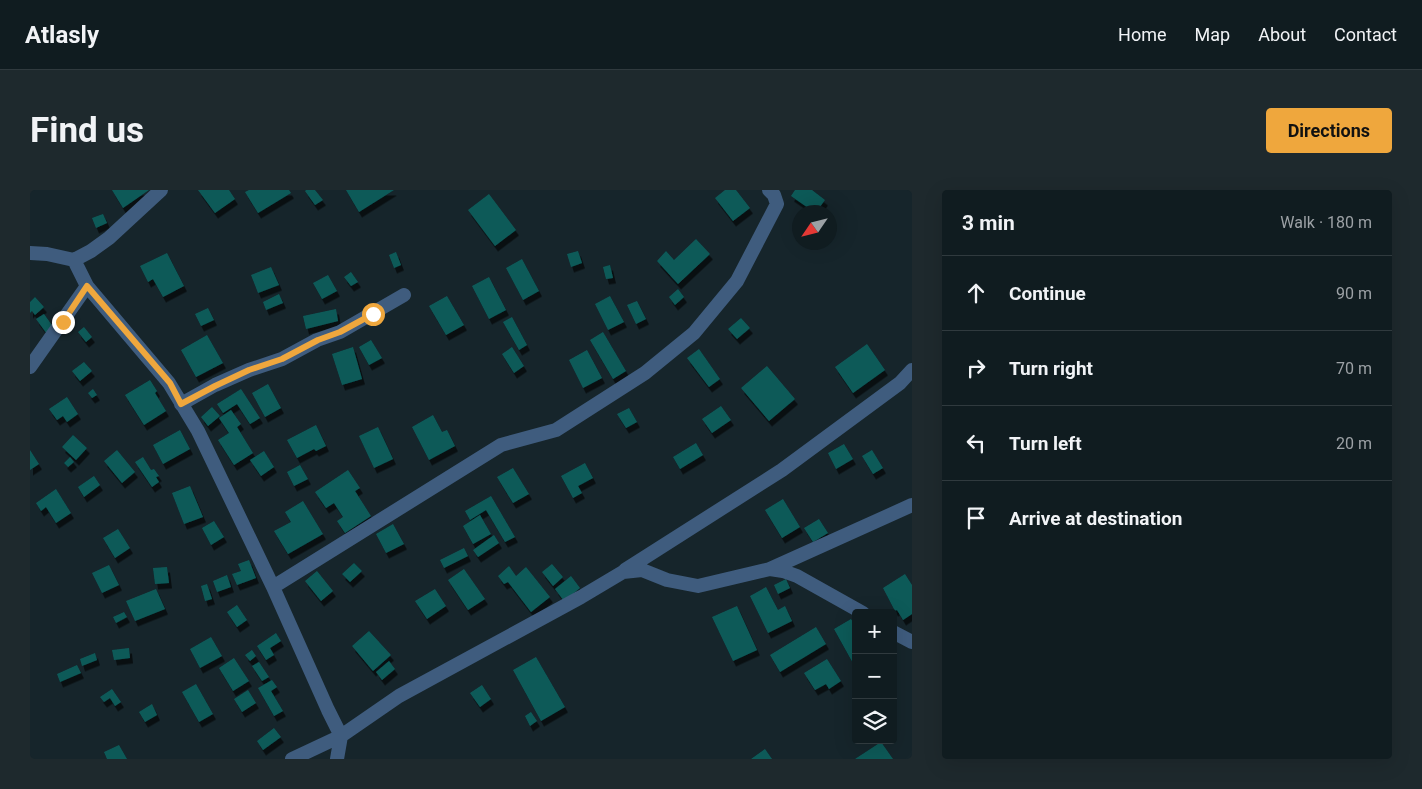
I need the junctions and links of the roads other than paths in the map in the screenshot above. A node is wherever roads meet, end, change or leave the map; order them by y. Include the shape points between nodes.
1 (161, 190) edge
2 (769, 190) edge
3 (30, 253) edge
4 (74, 260) junction
5 (87, 286) junction
6 (404, 295) dead end
7 (30, 367) edge
8 (912, 370) edge
9 (181, 404) junction
10 (912, 505) edge
11 (770, 569) junction
12 (623, 572) junction
13 (273, 587) junction
14 (856, 609) edge
15 (897, 634) edge
16 (912, 642) edge
17 (341, 736) junction
18 (292, 759) edge
19 (337, 759) edge

1 - 4 street via 109,238
2 - 13 street via 777,204 737,281 694,333 645,373 556,430 501,445
3 - 4 street
4 - 5 street
5 - 7 street
5 - 9 street via 170,383
6 - 9 street via 340,332 240,374
8 - 12 street via 900,383 782,470
9 - 13 street via 198,431
10 - 11 street
11 - 12 street via 698,586 667,580 642,570
11 - 14 street via 797,576
12 - 17 street via 399,696
13 - 17 street
15 - 16 street
17 - 18 street
17 - 19 street

